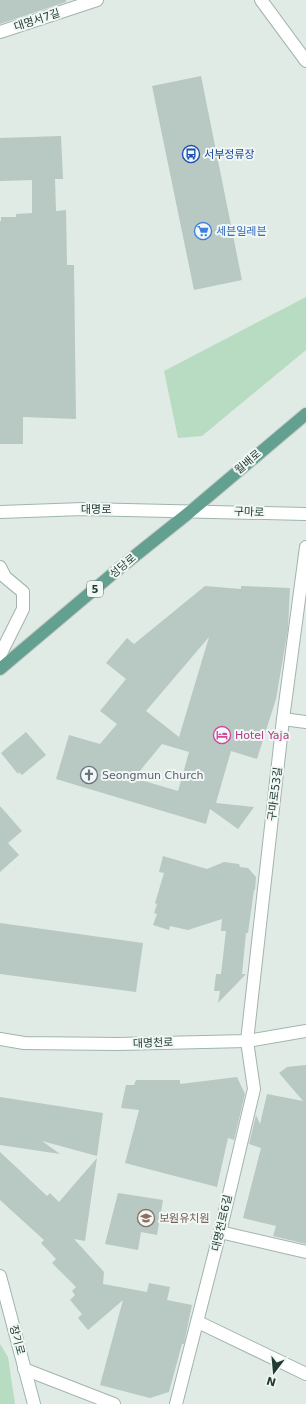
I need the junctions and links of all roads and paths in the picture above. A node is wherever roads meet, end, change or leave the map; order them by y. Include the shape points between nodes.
1 (97, 0) edge
2 (260, 0) edge
3 (0, 32) edge
4 (306, 61) edge
5 (306, 414) edge
6 (191, 511) junction
7 (0, 512) edge
8 (306, 514) edge
9 (306, 547) edge
10 (2, 575) edge
11 (0, 655) edge
12 (0, 669) edge
13 (284, 719) junction
14 (306, 722) edge
15 (306, 1031) edge
16 (0, 1039) edge
17 (247, 1041) junction
18 (220, 1232) junction
19 (306, 1252) edge
20 (0, 1276) edge
21 (198, 1322) junction
22 (24, 1369) junction
23 (306, 1374) edge
24 (34, 1404) edge
25 (114, 1404) edge
26 (176, 1404) edge

1 - 3 street, 대명서7길
2 - 4 street
5 - 6 main road, 월배로 / 5
6 - 7 street, 대명로 via 83,509
6 - 8 street, 구마로
6 - 12 main road, 성당로 / 5
9 - 13 street, 구마로53길
10 - 11 street via 23,592 23,609
13 - 14 street
13 - 17 street, 구마로53길
15 - 17 street, 대명천로
16 - 17 street, 대명천로 via 24,1043 118,1044
17 - 18 street, 대명천로6길 via 254,1089
18 - 19 street
18 - 21 street, 대명천로6길
20 - 22 street, 장기로
21 - 23 street
21 - 26 street, 대명천로6길
22 - 24 street, 장기로
22 - 25 street

